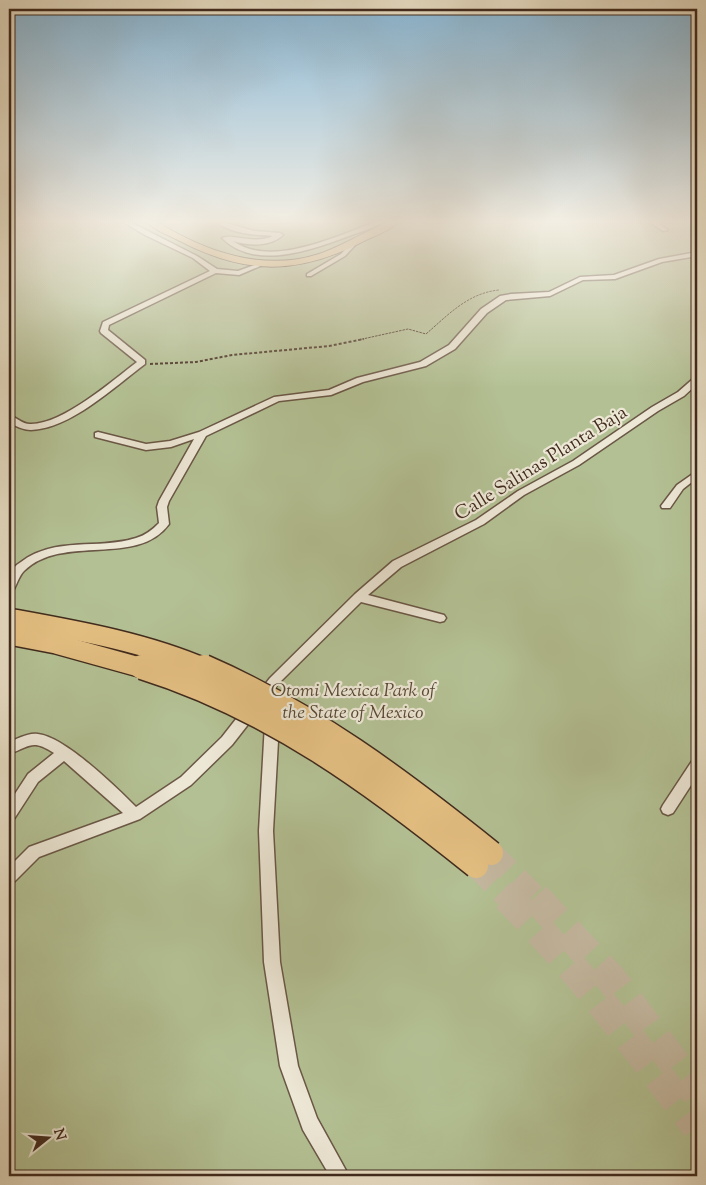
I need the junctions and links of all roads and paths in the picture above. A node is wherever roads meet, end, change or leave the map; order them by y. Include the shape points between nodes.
1 (200, 278) edge
2 (581, 278) edge
3 (527, 295) junction
4 (152, 364) dead end
5 (696, 383) edge
6 (9, 418) edge
7 (202, 434) junction
8 (98, 436) dead end
9 (697, 474) edge
10 (666, 506) dead end
11 (9, 588) edge
12 (359, 596) junction
13 (9, 618) edge
14 (440, 618) dead end
15 (9, 635) edge
16 (274, 681) junction
17 (9, 748) edge
18 (63, 754) junction
19 (697, 765) edge
20 (668, 809) dead end
21 (9, 815) edge
22 (135, 815) junction
23 (9, 877) edge
24 (340, 1176) edge

1 - 6 street via 106,324 104,331 142,362 93,398 55,421 37,427 27,427
2 - 3 street via 550,294
3 - 4 path via 491,290 464,301 426,334 408,329 329,346
3 - 7 street via 511,296 490,305 452,347 423,364 360,380 331,392 277,399
5 - 12 street, Calle Salinas Planta Baja via 576,463 521,492 480,522 397,564
7 - 8 street via 165,446 146,447
7 - 11 street via 164,501 164,524 158,531 133,542 45,552 20,568
9 - 10 street via 680,487
12 - 14 street
12 - 16 street, Calle Salinas Planta Baja
13 - 15 highway, bridge via 150,649 244,685 377,764 434,807 483,860 362,777 270,721 189,683 137,665
16 - 22 street, Calle Salinas Planta Baja via 215,754 186,781
16 - 24 street via 266,831 272,962 289,1066 310,1123
17 - 18 street via 39,739
18 - 21 street via 33,778
18 - 22 street
19 - 20 street
22 - 23 street, Calle Salinas Planta Baja via 34,852

